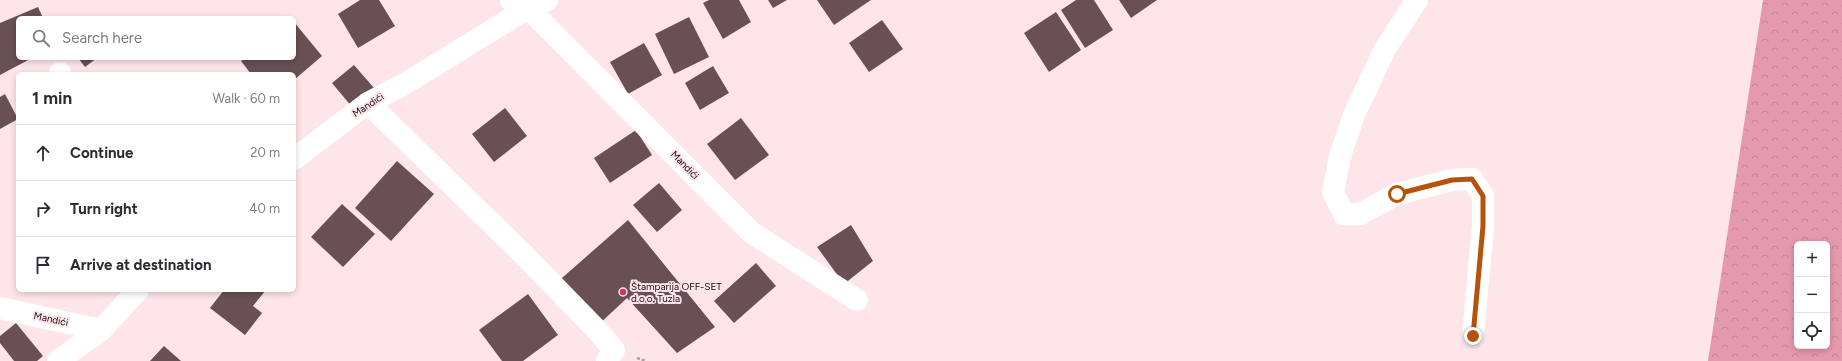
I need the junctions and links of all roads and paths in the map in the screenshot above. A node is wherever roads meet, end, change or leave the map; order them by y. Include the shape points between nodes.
1 (1417, 0) edge
2 (529, 3) edge
3 (368, 103) junction
4 (296, 157) edge
5 (136, 292) edge
6 (857, 300) dead end
7 (0, 308) edge
8 (101, 330) junction
9 (1473, 336) dead end
10 (58, 361) edge
11 (607, 361) edge

1 - 9 street via 1385,49 1354,115 1340,156 1333,192 1344,214 1360,214 1397,194 1452,180 1472,179 1483,196 1483,226
2 - 3 street, Mandići via 408,82
2 - 6 street, Mandići via 752,233
3 - 4 street, Mandići
3 - 11 street via 596,328 614,350
5 - 8 street
7 - 8 street, Mandići
8 - 10 street

